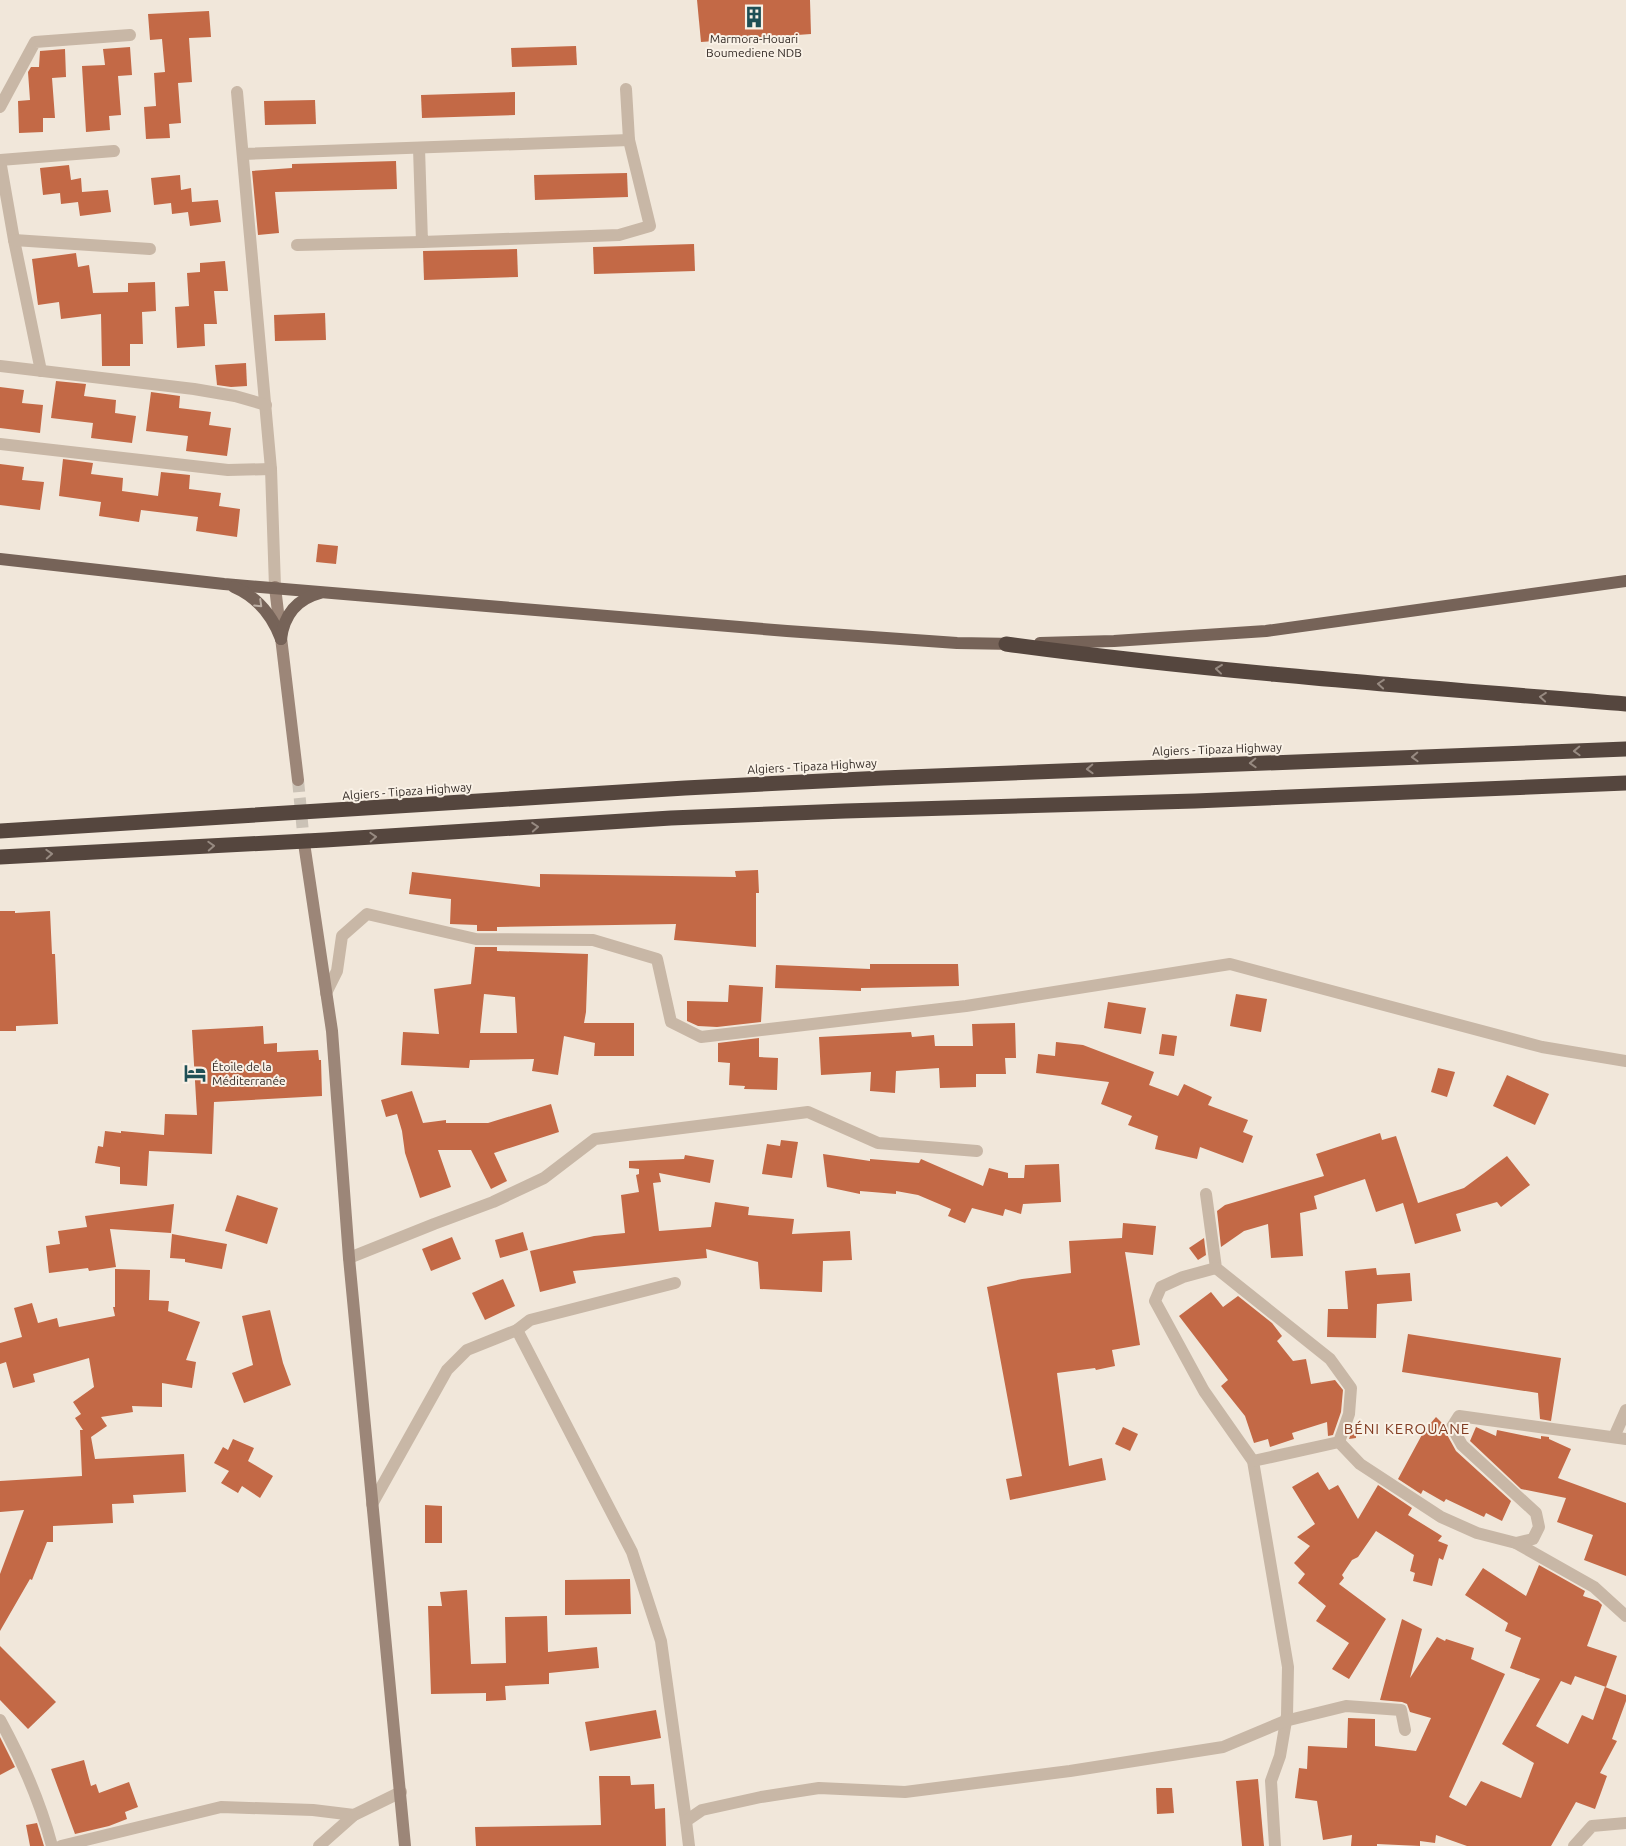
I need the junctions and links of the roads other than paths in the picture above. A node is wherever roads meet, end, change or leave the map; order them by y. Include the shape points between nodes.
1 (130, 34) dead end
2 (626, 89) dead end
3 (237, 92) dead end
4 (0, 107) edge
5 (629, 140) junction
6 (419, 148) junction
7 (114, 151) dead end
8 (243, 154) junction
9 (0, 160) edge
10 (14, 240) junction
11 (422, 242) junction
12 (297, 245) dead end
13 (150, 249) dead end
14 (0, 366) edge
15 (41, 370) junction
16 (266, 405) junction
17 (0, 444) edge
18 (271, 469) junction
19 (0, 559) edge
20 (1626, 581) edge
21 (224, 584) junction
22 (275, 587) junction
23 (330, 591) junction
24 (281, 639) junction
25 (1006, 644) junction
26 (1626, 704) edge
27 (1626, 749) edge
28 (298, 780) tunnel mouth
29 (1596, 783) junction
30 (1626, 783) edge
31 (1626, 792) edge
32 (0, 831) edge
33 (304, 843) tunnel mouth
34 (0, 857) edge
35 (326, 993) junction
36 (1626, 1061) edge
37 (977, 1151) dead end
38 (1206, 1194) dead end
39 (349, 1258) junction
40 (1216, 1268) junction
41 (675, 1283) dead end
42 (517, 1330) junction
43 (1626, 1410) edge
44 (1620, 1438) edge
45 (1339, 1442) junction
46 (1253, 1461) junction
47 (372, 1504) junction
48 (1516, 1543) junction
49 (1626, 1616) edge
50 (0, 1720) edge
51 (1285, 1721) junction
52 (1405, 1730) dead end
53 (401, 1792) junction
54 (354, 1815) junction
55 (686, 1821) junction
56 (1626, 1823) edge
57 (52, 1846) edge
58 (61, 1846) edge
59 (319, 1846) edge
60 (405, 1846) edge
61 (688, 1846) edge
62 (1275, 1846) edge
63 (1574, 1846) edge

1 - 4 street via 35,42
2 - 5 street
3 - 8 street
5 - 6 street
5 - 11 street via 650,226 619,235
6 - 8 street
6 - 11 street
7 - 9 street
8 - 16 street
9 - 10 street
10 - 13 street
10 - 15 street
11 - 12 street
14 - 15 street
15 - 16 street via 210,392
16 - 18 street
17 - 18 street via 228,470
18 - 22 street
19 - 21 main road
20 - 25 main road via 1266,630 1114,641
21 - 22 main road
21 -> 24 main road via 246,593 260,604 271,617
22 - 23 main road
22 - 24 main road
23 - 24 main road via 309,596 296,606 286,618
23 - 25 main road via 787,631
24 - 28 main road
26 -> 25 highway via 1254,673
27 -> 32 highway, Algiers - Tipaza Highway via 893,777
29 - 30 highway
29 - 31 street
34 -> 29 highway via 680,818
33 - 35 main road
35 - 36 street via 337,971 342,936 367,914 476,939 593,940 657,959 670,1022 701,1037 966,1006 1230,964 1542,1047
35 - 39 main road via 332,1031
37 - 39 street via 878,1143 808,1112 595,1139 544,1178 493,1202
38 - 40 street
39 - 47 main road
40 - 45 street via 1330,1358 1351,1388 1349,1414
40 - 46 street via 1161,1286 1155,1301 1204,1391
41 - 42 street via 530,1320
42 - 47 street via 467,1350 447,1370
42 - 55 street via 632,1552 661,1641
43 - 44 street
44 - 48 street via 1459,1416 1452,1427 1462,1445 1536,1512 1540,1527 1533,1539
45 - 46 street
45 - 48 street via 1360,1464 1441,1517 1476,1532
46 - 51 street via 1288,1666
47 - 53 main road
48 - 49 street via 1594,1587
50 - 57 street via 30,1780
51 - 52 street via 1346,1706 1401,1710
51 - 55 street via 1223,1747 905,1792 819,1788 702,1810
51 - 62 street via 1280,1756 1271,1781
53 - 54 street
53 - 60 main road
54 - 58 street via 221,1807
54 - 59 street
55 - 61 street
56 - 63 street via 1592,1826

